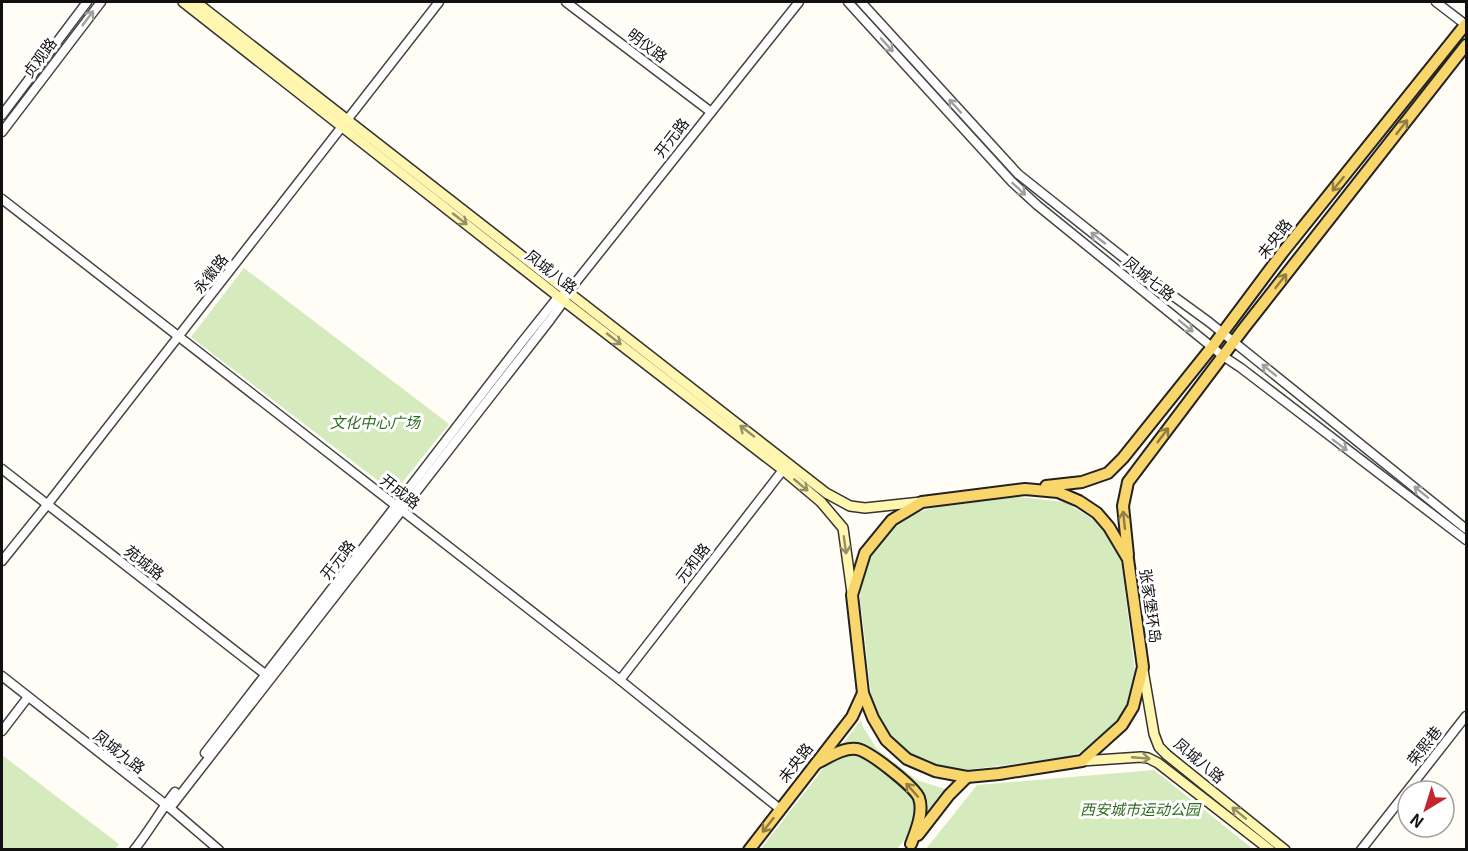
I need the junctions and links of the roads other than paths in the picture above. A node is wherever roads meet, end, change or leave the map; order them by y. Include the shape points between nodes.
1 (87, 2) edge
2 (101, 2) edge
3 (183, 2) edge
4 (196, 2) edge
5 (439, 2) edge
6 (566, 2) edge
7 (799, 2) edge
8 (848, 2) edge
9 (861, 2) edge
10 (1436, 2) edge
11 (1466, 25) edge
12 (1467, 45) edge
13 (711, 112) junction
14 (2, 115) edge
15 (345, 123) junction
16 (2, 132) edge
17 (2, 199) edge
18 (564, 297) junction
19 (1222, 333) junction
20 (178, 337) junction
21 (1234, 342) junction
22 (1212, 347) junction
23 (1223, 356) junction
24 (785, 466) junction
25 (2, 469) edge
26 (1025, 489) junction
27 (922, 502) junction
28 (47, 505) junction
29 (400, 508) junction
30 (1467, 529) edge
31 (1467, 540) edge
32 (1128, 559) junction
33 (2, 561) edge
34 (852, 595) junction
35 (1143, 667) junction
36 (2, 676) edge
37 (268, 676) junction
38 (620, 680) junction
39 (864, 693) junction
40 (28, 697) junction
41 (1467, 716) edge
42 (2, 731) edge
43 (1082, 761) junction
44 (815, 764) junction
45 (967, 777) junction
46 (167, 806) junction
47 (780, 809) junction
48 (909, 847) edge
49 (134, 849) edge
50 (219, 849) edge
51 (749, 849) edge
52 (1270, 849) edge
53 (1285, 849) edge
54 (1360, 849) edge

1 - 14 street, 贞观路
16 -> 2 street, 贞观路
3 - 15 main road, 凤城八路
4 - 15 main road, 凤城八路
5 - 15 street, 永徽路
6 - 13 street, 明仪路
7 - 13 street, 开元路
8 -> 22 street, 凤城七路 via 1012,182
19 -> 9 street, 凤城七路 via 1018,174
10 - 11 street
11 -> 19 main road, 未央路
21 -> 12 main road, 未央路
13 - 18 street, 开元路
15 - 18 main road, 凤城八路
15 - 20 street, 永徽路
17 - 20 street, 开成路
18 - 24 main road, 凤城八路
18 - 29 street, 开元路
19 - 21 street, 凤城七路
19 - 22 main road, 未央路
20 - 28 street, 永徽路
20 - 29 street, 开成路
21 - 23 main road, 未央路
30 -> 21 street, 凤城七路
22 - 23 street, 凤城七路
22 - 26 main road, 未央路 via 1108,473 1082,482
23 -> 31 street, 凤城七路
32 -> 23 main road, 未央路 via 1123,506 1128,482
24 - 27 main road, 凤城八路 via 850,507
24 -> 34 main road, 凤城八路 via 843,528
24 - 38 street, 元和路
25 - 28 street, 苑城路
26 - 27 main road, 张家堡环岛
26 - 32 main road, 张家堡环岛 via 1058,492 1097,513
27 - 34 main road, 张家堡环岛 via 892,520 865,553
28 - 33 street, 永徽路
28 - 37 street, 苑城路
29 - 37 street, 开元路
29 - 38 street, 开成路
32 - 35 main road, 张家堡环岛
34 - 39 main road, 张家堡环岛
35 - 43 main road, 张家堡环岛 via 1133,707 1122,725
53 -> 35 main road, 凤城八路 via 1159,747
36 - 40 street, 凤城九路
37 - 46 street, 开元路
38 - 47 street, 开成路
39 - 44 main road, 未央路 via 852,717
39 - 45 main road, 张家堡环岛 via 886,740 908,759 936,771
40 - 42 street
40 - 46 street, 凤城九路
41 - 54 street, 荣熙巷
43 - 45 main road, 张家堡环岛
43 -> 52 main road, 凤城八路 via 1148,758
44 - 47 main road, 未央路
48 -> 44 main road via 920,817 920,798 912,787 868,752 856,749
45 - 48 main road
46 - 49 street, 开元路
46 - 50 street, 凤城九路
47 -> 51 main road, 未央路

